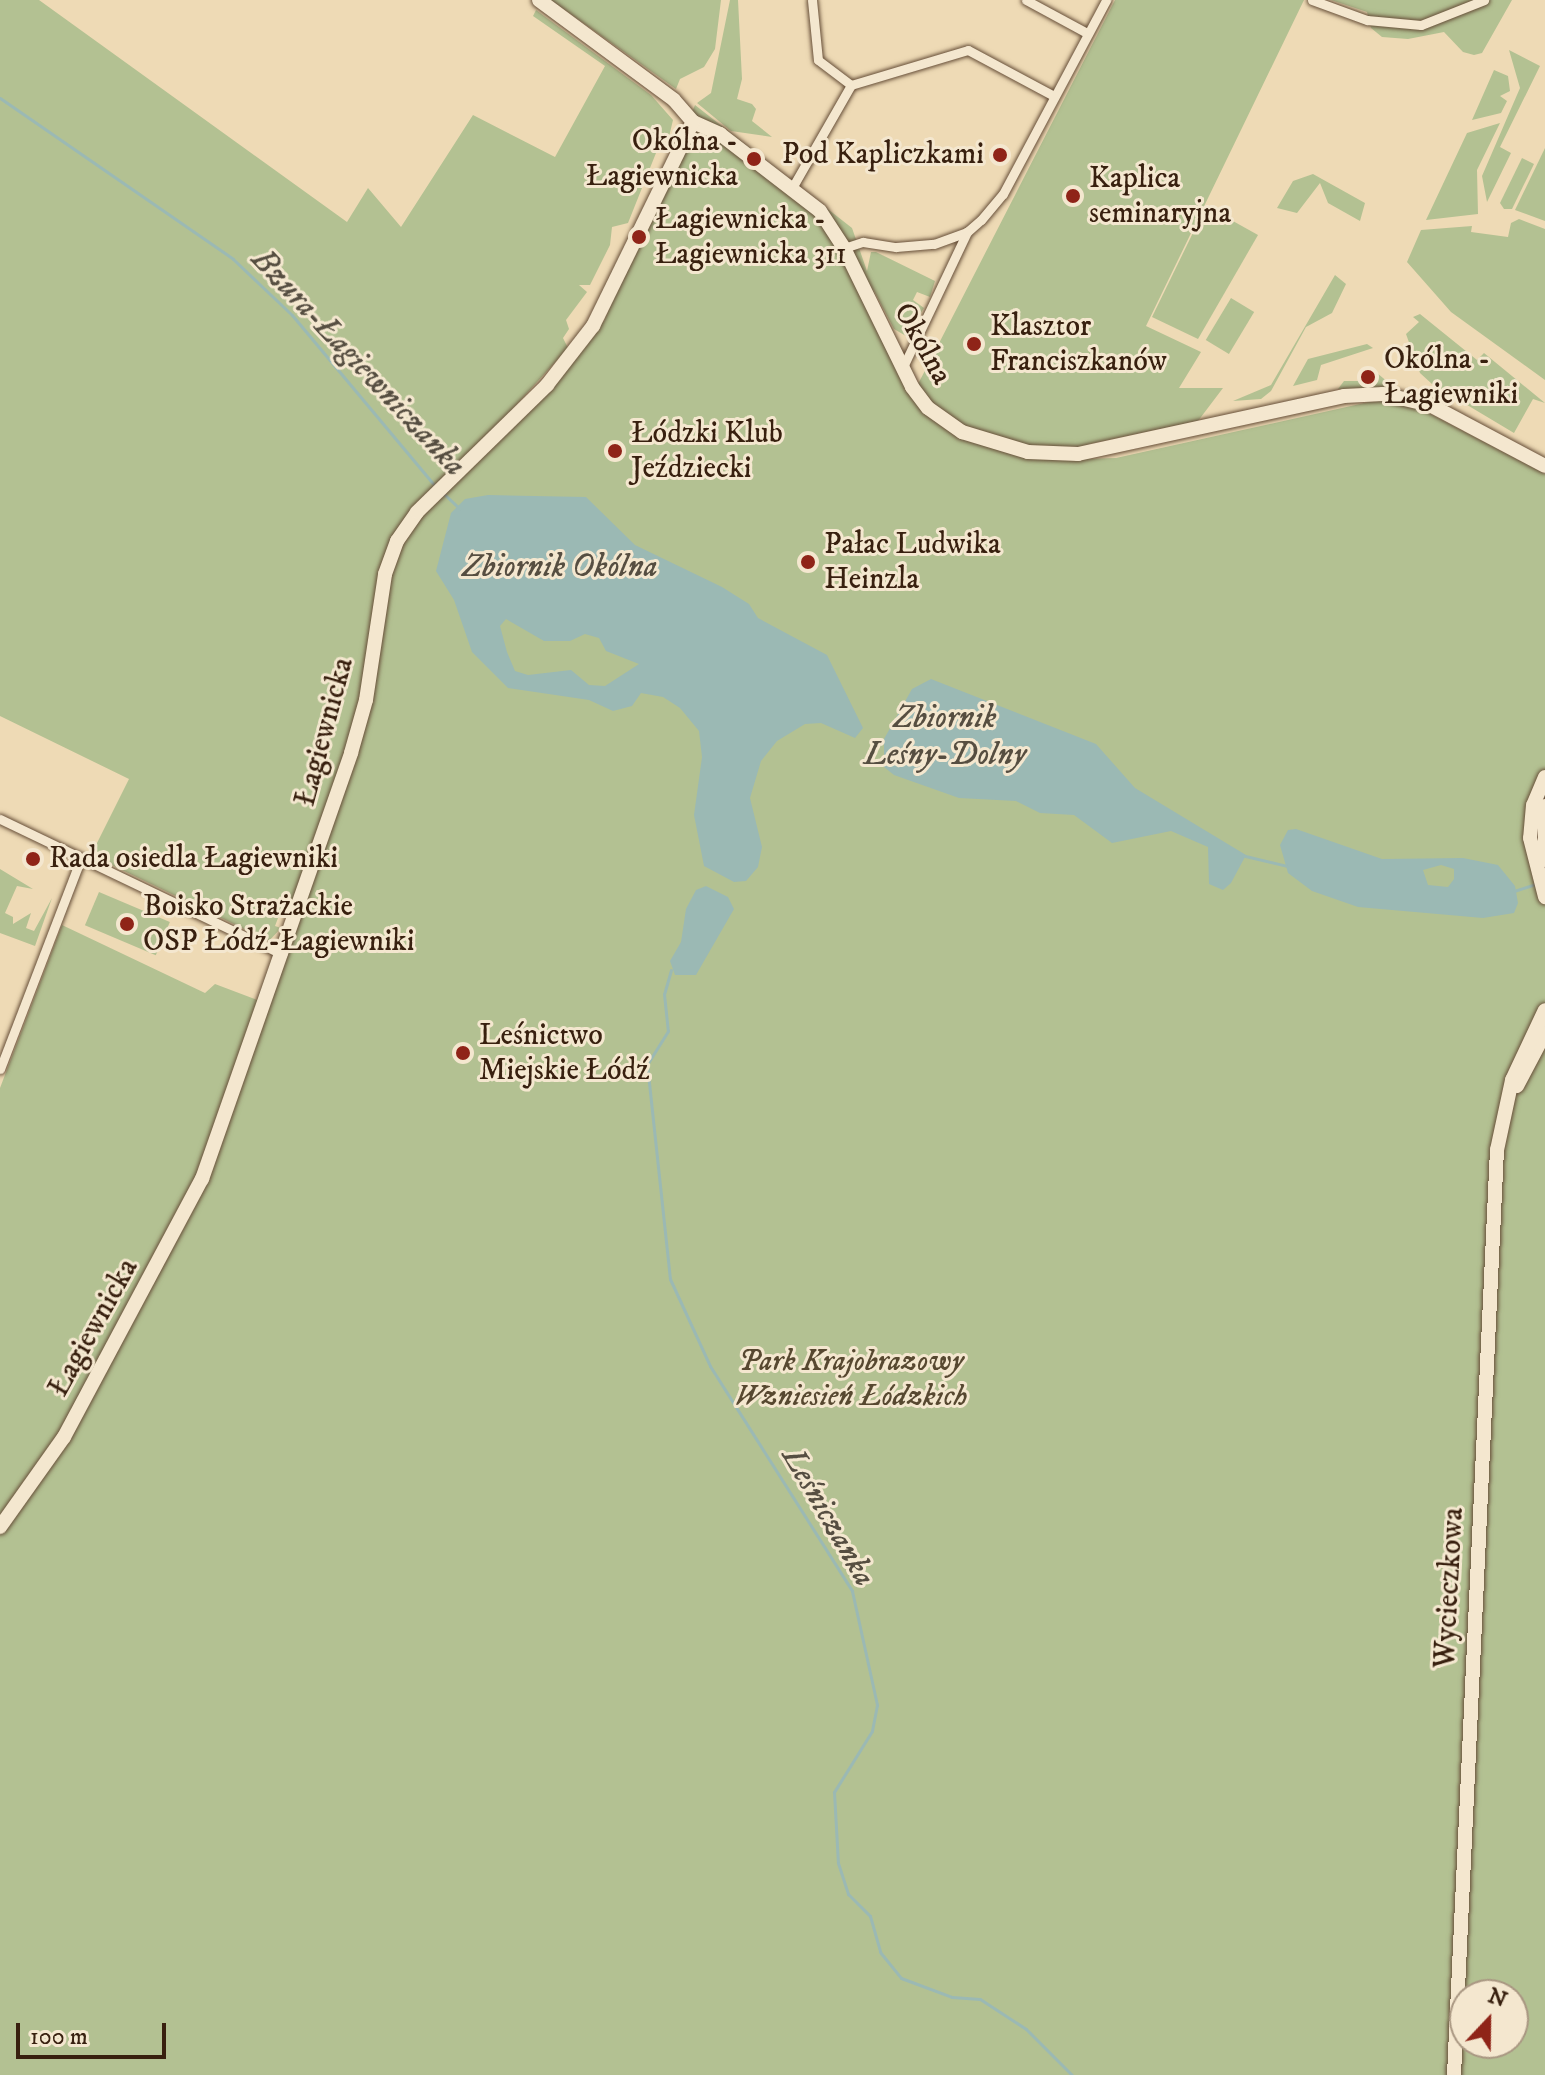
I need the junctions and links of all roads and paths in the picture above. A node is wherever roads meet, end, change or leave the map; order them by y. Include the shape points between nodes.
1 (539, 0) edge
2 (812, 0) edge
3 (1026, 0) edge
4 (1106, 0) edge
5 (1312, 0) edge
6 (1484, 0) edge
7 (1087, 33) junction
8 (851, 85) junction
9 (1054, 96) junction
10 (693, 122) junction
11 (792, 188) junction
12 (967, 232) junction
13 (844, 248) junction
14 (902, 369) junction
15 (1545, 466) edge
16 (1545, 777) edge
17 (1545, 806) edge
18 (2, 822) edge
19 (81, 858) junction
20 (1545, 860) edge
21 (1545, 897) edge
22 (282, 954) junction
23 (1545, 1010) edge
24 (1545, 1033) edge
25 (0, 1069) edge
26 (1507, 1104) junction
27 (0, 1527) edge
28 (1454, 2075) edge

1 - 10 street, Okólna via 674,100
2 - 8 street via 818,60
3 - 7 street
4 - 7 street
5 - 6 street via 1367,20 1409,25 1443,20
7 - 9 street
8 - 9 street via 968,50
8 - 11 street
9 - 12 street via 998,201
10 - 11 street, Okólna via 720,134
10 - 22 street, Łagiewnicka via 593,326 547,385 432,496 391,555 359,726
11 - 13 street, Okólna via 820,211
12 - 13 street via 923,246 863,242
12 - 14 street
13 - 14 street, Okólna
14 - 15 street, Okólna via 922,401 948,424 1036,453 1100,451 1376,393 1430,405
16 - 21 street via 1533,805 1530,838
17 - 20 street
18 - 19 street
19 - 22 street
19 - 25 street
22 - 27 street, Łagiewnicka via 191,1203 58,1448
23 - 26 street, Wycieczkowa via 1519,1061
24 - 26 street, Wycieczkowa
26 - 28 street, Wycieczkowa via 1495,1176

